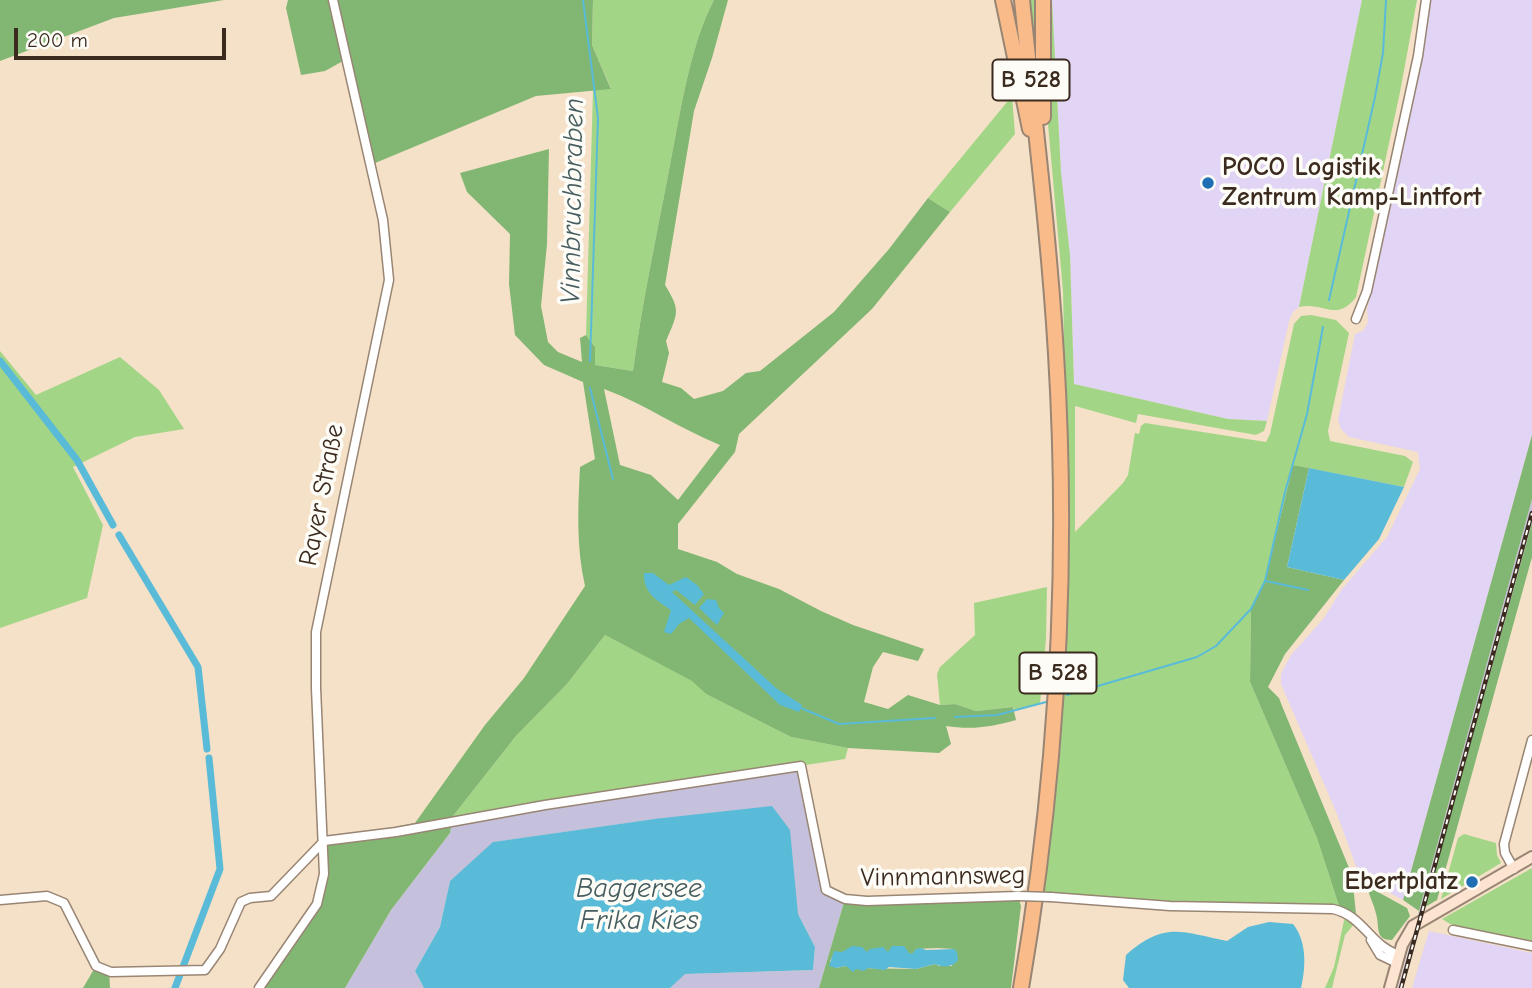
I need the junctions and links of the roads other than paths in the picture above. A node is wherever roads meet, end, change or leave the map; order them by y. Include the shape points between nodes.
1 (333, 0) edge
2 (1003, 0) edge
3 (1022, 0) edge
4 (1043, 0) edge
5 (1426, 0) edge
6 (1041, 160) junction
7 (1356, 319) dead end
8 (1532, 740) edge
9 (324, 841) junction
10 (1532, 857) edge
11 (1514, 869) junction
12 (0, 900) edge
13 (1453, 930) dead end
14 (1532, 946) edge
15 (1398, 959) junction
16 (259, 988) edge
17 (1021, 988) edge
18 (1391, 988) edge

1 - 9 street, Rayer Straße via 383,220 388,280 316,632
2 - 6 highway via 1024,109
3 - 6 highway, B 528
4 - 6 highway
5 - 7 street via 1367,290
6 - 17 highway, B 528 via 1056,355 1061,595 1057,698
8 - 11 street via 1504,845
9 - 12 street via 271,896 241,901 220,949 205,970 111,972 96,966 64,903 47,896
9 - 15 street, Vinnmannsweg, bridge via 802,766 826,890 845,899 1018,896 1333,909 1353,916 1378,953
9 - 16 street, Rayer Straße via 324,874 317,904
10 - 11 street
11 - 15 street via 1419,922 1407,934
13 - 14 street
15 - 18 street

